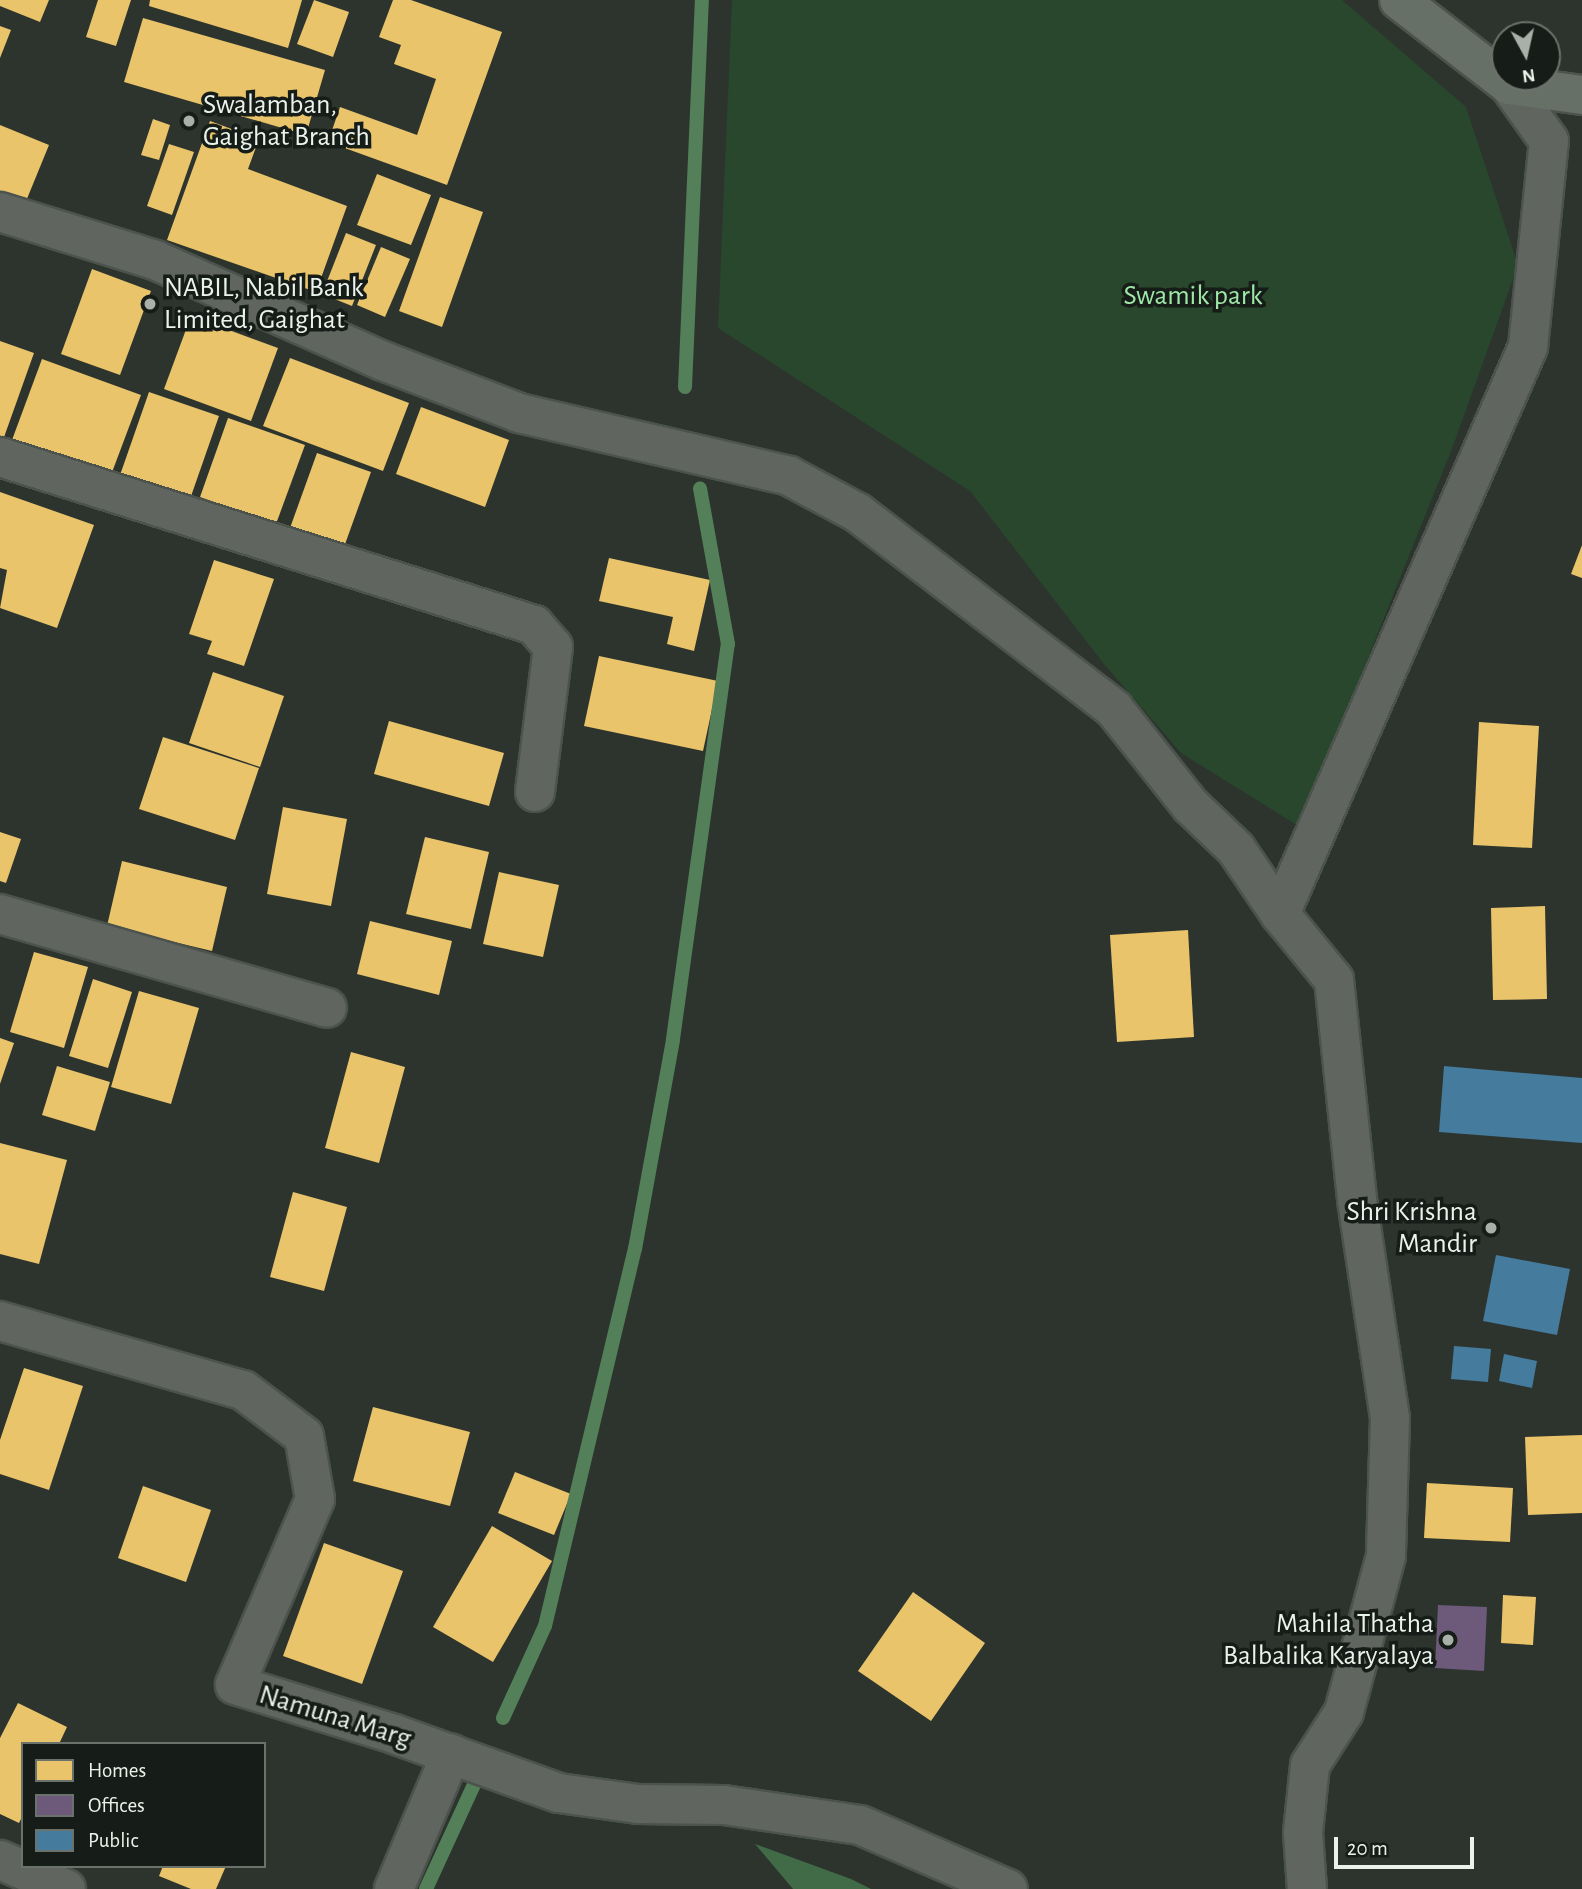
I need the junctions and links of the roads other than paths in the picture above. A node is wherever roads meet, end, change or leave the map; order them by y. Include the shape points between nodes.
1 (1399, 0) edge
2 (1491, 71) edge
3 (1513, 91) edge
4 (1549, 91) edge
5 (1582, 96) edge
6 (0, 212) edge
7 (0, 457) edge
8 (535, 792) dead end
9 (0, 915) edge
10 (1280, 915) junction
11 (327, 1007) dead end
12 (0, 1321) edge
13 (451, 1754) junction
14 (0, 1860) edge
15 (66, 1889) edge
16 (394, 1889) edge
17 (1008, 1889) edge
18 (1307, 1889) edge

1 - 2 main road
3 - 10 street via 1549,141 1528,347
4 - 5 main road
6 - 10 street via 155,260 383,361 519,413 789,476 858,513 1114,709 1191,806 1236,849
7 - 8 street via 534,625 553,647
9 - 11 street
10 - 18 street via 1334,980 1357,1199 1390,1418 1386,1556 1344,1712 1310,1765 1303,1833
12 - 13 street, Namuna Marg via 243,1390 304,1436 315,1499 235,1685
13 - 16 street
13 - 17 street, Namuna Marg via 559,1793 638,1804 724,1805 860,1825
14 - 15 street

